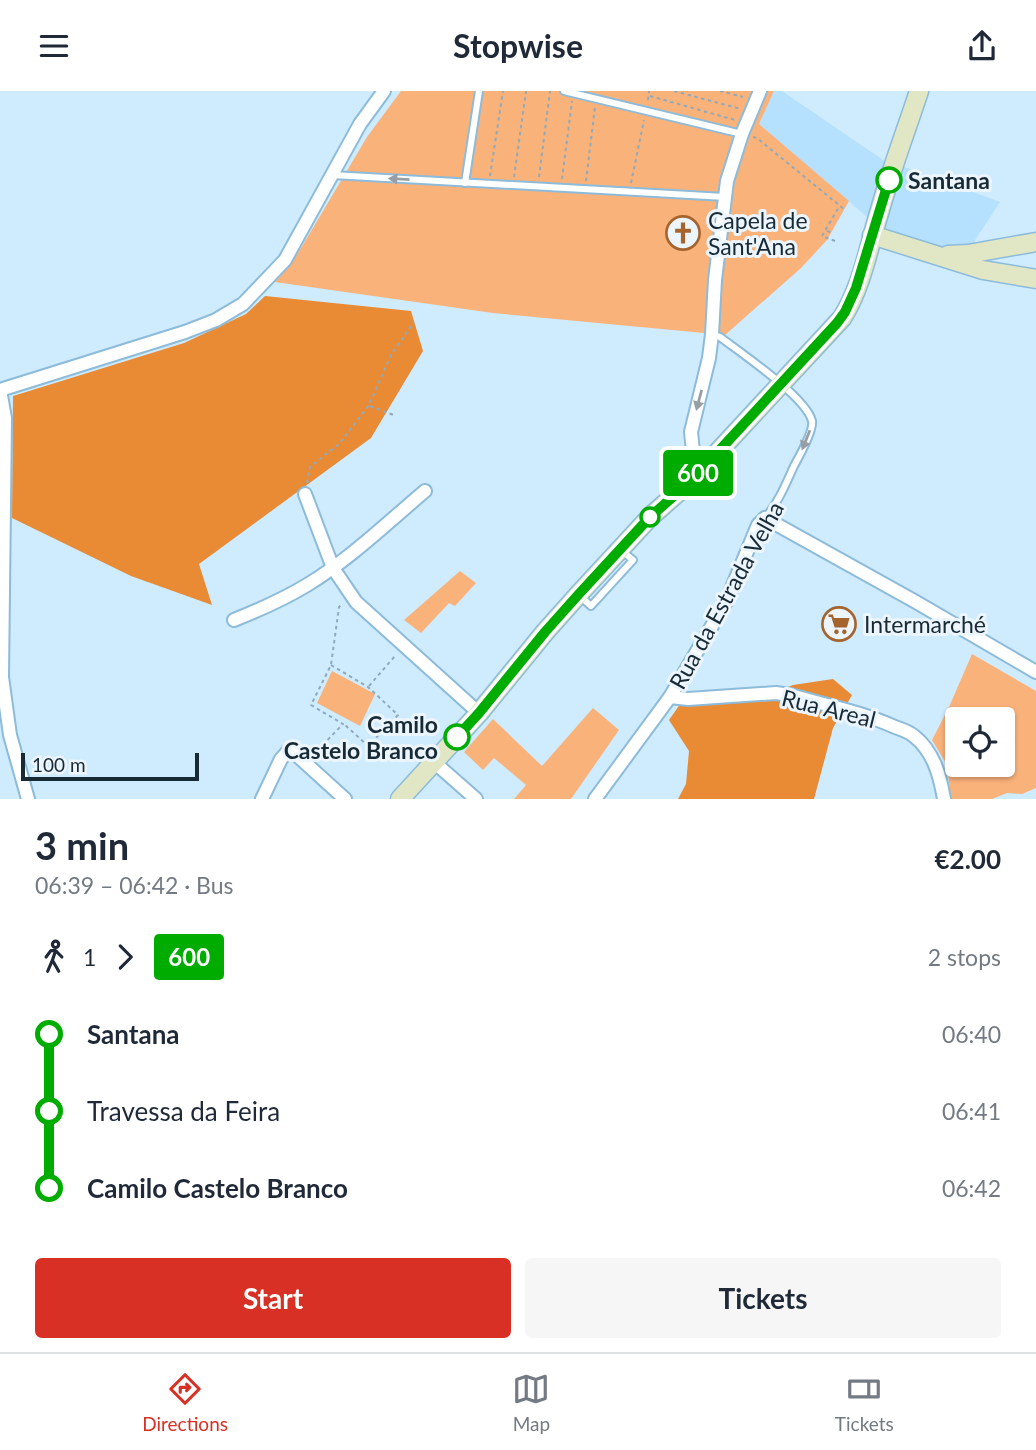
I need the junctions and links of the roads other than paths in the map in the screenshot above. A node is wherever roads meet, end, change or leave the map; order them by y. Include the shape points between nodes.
1 (384, 91) edge
2 (479, 91) edge
3 (564, 91) edge
4 (919, 91) edge
5 (751, 112) edge
6 (332, 175) junction
7 (465, 183) junction
8 (725, 197) junction
9 (872, 235) junction
10 (1029, 244) edge
11 (927, 253) junction
12 (1028, 278) edge
13 (712, 334) junction
14 (781, 384) junction
15 (0, 390) edge
16 (706, 465) junction
17 (425, 491) dead end
18 (305, 494) road end
19 (765, 518) junction
20 (333, 568) junction
21 (234, 620) dead end
22 (1036, 672) edge
23 (670, 697) junction
24 (479, 713) junction
25 (434, 762) junction
26 (28, 799) edge
27 (262, 799) edge
28 (345, 799) edge
29 (400, 799) edge
30 (476, 799) edge
31 (595, 799) edge
32 (944, 799) edge

1 - 6 street
2 - 7 lane
3 - 5 lane via 645,111
4 - 9 main road
5 - 8 street
7 -> 6 lane
6 - 15 street via 285,260 243,304 185,332
7 - 8 lane
8 - 13 street
9 - 11 main road
9 - 14 main road via 845,312
10 - 11 main road via 968,254
10 - 12 main road via 1016,251 1013,261 1014,268
11 - 12 main road
13 - 14 lane
13 -> 16 street via 691,432 693,451
14 - 16 main road
14 -> 19 lane, Rua da Estrada Velha via 801,404 812,425 774,509
15 - 26 street via 5,418 2,677 10,735
16 - 24 main road via 578,595
17 - 20 street
18 - 20 street
19 - 22 street
19 - 23 street, Rua da Estrada Velha via 726,601
20 - 21 street
20 - 24 street via 356,602
23 - 31 street, Rua da Estrada Velha
23 - 32 street, Rua Areal via 776,693 882,721 912,734 925,748
24 - 25 main road
25 - 29 main road
25 - 30 street
27 - 28 street via 290,749

